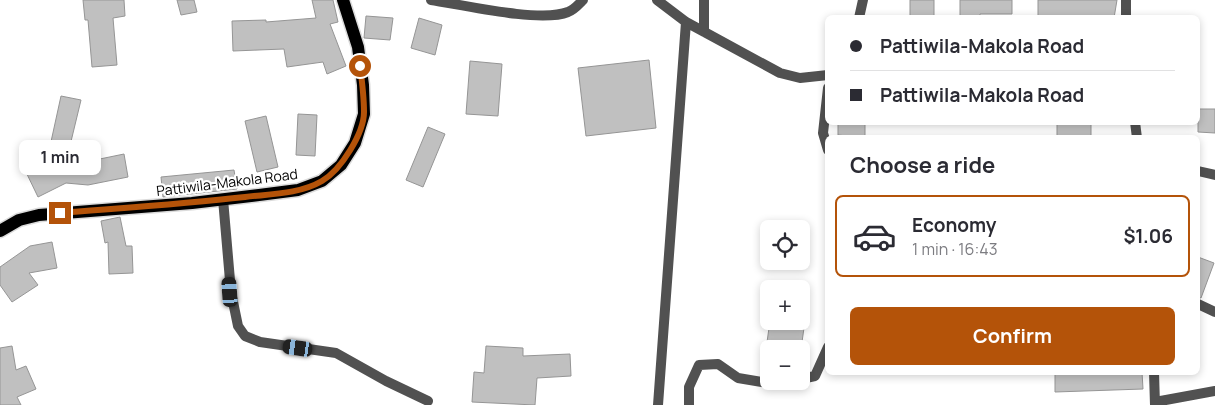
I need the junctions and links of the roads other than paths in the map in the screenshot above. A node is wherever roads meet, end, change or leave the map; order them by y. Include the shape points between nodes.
1 (342, 0) edge
2 (431, 0) edge
3 (583, 0) edge
4 (657, 0) edge
5 (704, 0) edge
6 (863, 0) edge
7 (1126, 0) edge
8 (860, 15) edge
9 (1126, 15) edge
10 (686, 22) junction
11 (704, 32) junction
12 (825, 75) edge
13 (825, 115) edge
14 (825, 140) edge
15 (1200, 171) edge
16 (1215, 175) edge
17 (223, 199) junction
18 (0, 231) edge
19 (1200, 305) edge
20 (1215, 312) edge
21 (825, 354) edge
22 (1154, 375) edge
23 (810, 377) edge
24 (760, 381) edge
25 (1215, 391) edge
26 (428, 401) dead end
27 (1155, 403) edge
28 (658, 405) edge
29 (689, 405) edge

1 - 17 main road, Pattiwila-Makola Road via 358,47 364,114 354,143 341,165 322,181 298,190
2 - 3 street via 553,16 570,12
4 - 10 street
5 - 11 street
6 - 8 street
7 - 9 street
10 - 11 street
10 - 28 street
11 - 12 street via 780,73 800,78
13 - 14 street
15 - 16 street
17 - 18 main road, Pattiwila-Makola Road via 39,215 19,220
17 - 26 street via 230,292 238,326 245,336 260,342 336,353
19 - 20 street
21 - 23 street via 815,376
22 - 27 street
24 - 29 street via 738,378 718,364 699,365 689,387
25 - 27 street

